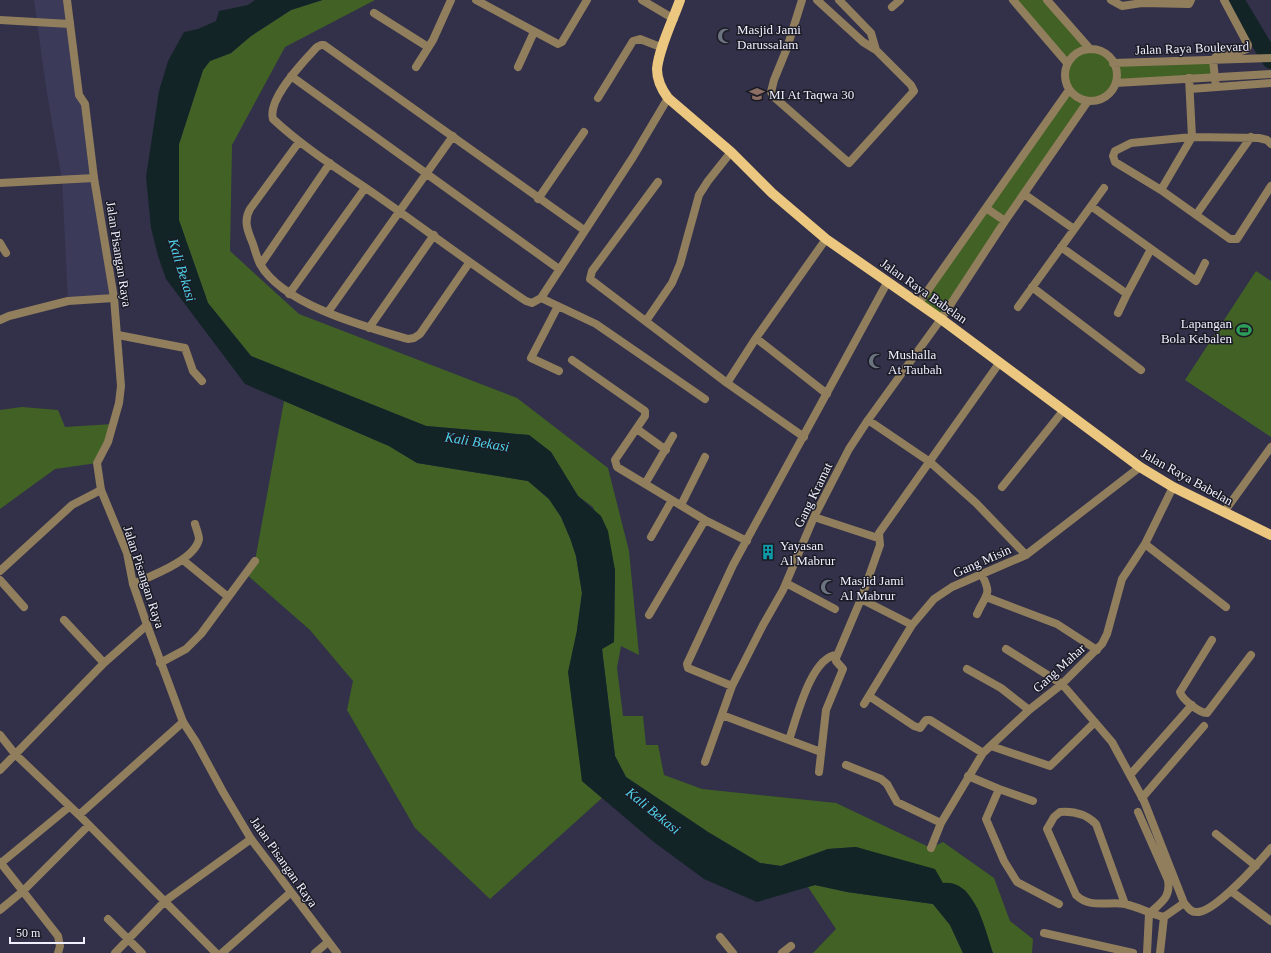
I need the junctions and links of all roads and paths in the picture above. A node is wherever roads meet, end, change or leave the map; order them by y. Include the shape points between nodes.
1 (67, 0) edge
2 (451, 0) edge
3 (476, 0) edge
4 (587, 0) edge
5 (642, 0) edge
6 (680, 0) edge
7 (802, 0) edge
8 (817, 0) edge
9 (839, 0) edge
10 (900, 0) edge
11 (1013, 0) edge
12 (1047, 0) edge
13 (1111, 0) edge
14 (1191, 0) edge
15 (1224, 0) edge
16 (1141, 2) edge
17 (845, 7) junction
18 (892, 7) dead end
19 (374, 13) dead end
20 (835, 17) junction
21 (674, 19) junction
22 (0, 20) edge
23 (70, 24) junction
24 (534, 32) junction
25 (428, 47) junction
26 (663, 48) junction
27 (1090, 49) junction
28 (876, 50) junction
29 (1271, 58) edge
30 (1213, 60) junction
31 (1113, 62) junction
32 (1067, 63) junction
33 (416, 67) dead end
34 (518, 67) dead end
35 (1271, 74) edge
36 (290, 76) junction
37 (1214, 77) junction
38 (1189, 78) junction
39 (1116, 83) junction
40 (1271, 83) edge
41 (1216, 87) junction
42 (1190, 89) junction
43 (1069, 90) junction
44 (598, 98) dead end
45 (668, 98) junction
46 (1088, 101) junction
47 (584, 132) dead end
48 (453, 136) junction
49 (1192, 137) junction
50 (1251, 137) junction
51 (299, 142) junction
52 (1271, 144) edge
53 (731, 152) junction
54 (330, 163) junction
55 (426, 174) junction
56 (94, 178) junction
57 (658, 182) dead end
58 (0, 183) edge
59 (1271, 186) edge
60 (365, 188) junction
61 (1104, 188) dead end
62 (1161, 190) junction
63 (1024, 194) junction
64 (538, 199) junction
65 (1091, 206) junction
66 (986, 208) junction
67 (399, 211) junction
68 (1196, 215) junction
69 (1005, 221) junction
70 (1074, 229) junction
71 (584, 230) junction
72 (434, 235) junction
73 (826, 239) junction
74 (0, 243) edge
75 (1061, 247) junction
76 (1151, 250) junction
77 (6, 253) dead end
78 (469, 263) junction
79 (1206, 263) dead end
80 (261, 264) junction
81 (559, 269) junction
82 (888, 281) junction
83 (1032, 287) junction
84 (289, 294) junction
85 (1127, 294) junction
86 (114, 298) junction
87 (541, 298) junction
88 (919, 303) junction
89 (558, 306) junction
90 (1018, 306) dead end
91 (0, 311) edge
92 (328, 312) junction
93 (1118, 313) dead end
94 (9, 316) junction
95 (941, 319) junction
96 (0, 320) edge
97 (646, 321) junction
98 (369, 328) junction
99 (118, 335) junction
100 (756, 338) junction
101 (572, 360) dead end
102 (1000, 362) junction
103 (1141, 370) dead end
104 (559, 371) dead end
105 (202, 381) dead end
106 (727, 383) junction
107 (827, 394) junction
108 (706, 399) dead end
109 (1063, 411) junction
110 (868, 420) junction
111 (637, 429) junction
112 (674, 436) dead end
113 (804, 437) junction
114 (1271, 447) edge
115 (666, 450) junction
116 (705, 457) dead end
117 (930, 462) junction
118 (1140, 467) junction
119 (645, 484) junction
120 (1002, 487) dead end
121 (1173, 487) junction
122 (101, 490) junction
123 (672, 500) junction
124 (681, 504) junction
125 (1224, 512) junction
126 (814, 517) junction
127 (705, 520) junction
128 (195, 524) dead end
129 (1271, 535) edge
130 (651, 537) dead end
131 (878, 538) junction
132 (747, 541) junction
133 (1145, 544) junction
134 (1026, 555) junction
135 (183, 560) junction
136 (255, 561) dead end
137 (0, 571) edge
138 (981, 573) junction
139 (0, 580) edge
140 (786, 583) junction
141 (133, 584) junction
142 (227, 596) junction
143 (986, 597) junction
144 (861, 599) junction
145 (24, 607) dead end
146 (1226, 608) dead end
147 (835, 609) dead end
148 (977, 614) dead end
149 (649, 616) dead end
150 (64, 620) dead end
151 (912, 625) junction
152 (147, 626) junction
153 (1212, 640) dead end
154 (1006, 649) dead end
155 (1097, 650) junction
156 (836, 655) junction
157 (1251, 655) dead end
158 (104, 663) junction
159 (160, 663) junction
160 (967, 669) dead end
161 (1062, 684) junction
162 (732, 686) junction
163 (869, 696) junction
164 (864, 704) dead end
165 (1192, 705) junction
166 (1029, 710) junction
167 (722, 715) junction
168 (183, 722) junction
169 (1094, 722) junction
170 (1204, 726) dead end
171 (0, 735) edge
172 (789, 740) junction
173 (991, 746) junction
174 (821, 752) junction
175 (983, 753) junction
176 (15, 754) junction
177 (705, 762) dead end
178 (846, 765) dead end
179 (0, 770) edge
180 (819, 772) dead end
181 (1130, 775) junction
182 (968, 776) junction
183 (999, 789) junction
184 (1142, 798) junction
185 (1033, 801) dead end
186 (70, 807) junction
187 (1138, 812) dead end
188 (79, 815) junction
189 (941, 823) junction
190 (89, 825) junction
191 (1216, 834) dead end
192 (251, 839) junction
193 (931, 848) dead end
194 (1271, 848) edge
195 (1, 862) edge
196 (1256, 866) junction
197 (23, 891) junction
198 (1231, 891) junction
199 (290, 893) junction
200 (165, 901) junction
201 (1184, 902) junction
202 (1059, 904) dead end
203 (1125, 904) junction
204 (0, 910) edge
205 (1150, 914) junction
206 (1164, 917) junction
207 (108, 918) dead end
208 (1271, 922) edge
209 (1044, 933) dead end
210 (720, 937) dead end
211 (129, 939) junction
212 (328, 942) junction
213 (791, 946) dead end
214 (58, 953) edge
215 (114, 953) edge
216 (142, 953) edge
217 (216, 953) edge
218 (222, 953) edge
219 (315, 953) edge
220 (337, 953) edge
221 (733, 953) edge
222 (782, 953) edge
223 (1133, 953) edge
224 (1147, 953) edge
225 (1160, 953) edge

1 - 23 street, Jalan Pisangan Raya
2 - 25 street
3 - 24 street
4 - 24 street via 562,42 558,44
5 - 21 street
6 - 21 main road, Jalan Raya Babelan
7 - 28 street via 771,92 849,163 914,91 914,87
8 - 20 street
9 - 17 street
10 - 18 street
11 - 32 street
12 - 27 street
13 - 16 street via 1122,6
14 - 16 street via 1189,4
15 - 30 street via 1248,45 1247,49 1221,53
17 - 20 street
17 - 28 street via 871,33
19 - 25 street
20 - 28 street
21 - 26 main road, Jalan Raya Babelan
22 - 23 street
23 - 56 street, Jalan Pisangan Raya via 79,95 85,104
24 - 34 street
25 - 33 street
26 - 44 street via 640,39 633,41
26 - 45 main road, Jalan Raya Babelan via 658,69 662,89
27 - 31 street via 1104,52
27 - 32 street via 1077,53
29 - 30 street, Jalan Raya Boulevard
30 - 31 street, Jalan Raya Boulevard
30 - 37 street
31 - 39 street
32 - 43 street via 1064,77
35 - 37 street
36 - 48 street via 317,48 324,45
36 - 51 street via 272,116
36 - 55 street
37 - 38 street
37 - 41 street
38 - 39 street
38 - 42 street
39 - 46 street via 1110,93 1100,100
40 - 41 street
41 - 42 street
42 - 49 street
43 - 46 street via 1077,98
43 - 66 street
45 - 53 main road, Jalan Raya Babelan
45 - 71 street via 633,157
46 - 63 street, Gang Kramat
47 - 64 street
48 - 55 street
48 - 64 street
49 - 50 street
49 - 62 street
49 - 62 street via 1131,143 1115,151 1115,162
50 - 52 street via 1265,139
50 - 68 street
51 - 54 street
51 - 80 street via 252,206 247,217 247,229
53 - 73 main road, Jalan Raya Babelan via 772,193
53 - 97 street via 699,195 680,264 672,283
54 - 60 street
54 - 80 street
55 - 67 street
55 - 81 street
56 - 58 street
56 - 86 street, Jalan Pisangan Raya
57 - 97 street via 590,276 592,281
59 - 68 street via 1235,240
60 - 67 street
60 - 84 street
61 - 65 street
62 - 68 street
63 - 69 street, Gang Kramat
63 - 70 street
64 - 71 street
65 - 70 street
65 - 76 street
66 - 69 street
66 - 88 street
67 - 72 street
67 - 92 street
69 - 95 street, Gang Kramat
70 - 75 street
71 - 81 street
72 - 78 street
72 - 98 street
73 - 82 main road, Jalan Raya Babelan
73 - 100 street
74 - 77 street
75 - 83 street
75 - 85 street
76 - 79 street via 1196,281
76 - 85 street
78 - 87 street via 526,301 535,302
78 - 98 street via 417,337 408,339
80 - 84 street via 274,281
81 - 87 street
82 - 88 main road, Jalan Raya Babelan
82 - 107 street
83 - 90 street
83 - 103 street
84 - 92 street
85 - 93 street
86 - 94 street via 68,301
86 - 99 street, Jalan Pisangan Raya
87 - 89 street
88 - 95 main road, Jalan Raya Babelan
89 - 104 street via 531,358
89 - 108 street via 596,324
91 - 94 street
92 - 98 street
94 - 96 street
95 - 102 main road, Jalan Raya Babelan
95 - 110 street, Gang Kramat
97 - 106 street
99 - 105 street via 185,348 193,371
99 - 122 street, Jalan Pisangan Raya via 121,386 108,442 97,463
100 - 106 street
100 - 107 street
101 - 111 street via 644,409 646,414
102 - 109 main road, Jalan Raya Babelan
102 - 117 street
106 - 113 street
107 - 113 street
109 - 118 main road, Jalan Raya Babelan
109 - 120 street
110 - 117 street
110 - 126 street, Gang Kramat via 832,480
111 - 115 street
111 - 119 street via 615,463 617,467
112 - 115 street
113 - 132 street
114 - 125 street
115 - 119 street
116 - 124 street
117 - 131 street via 883,526
117 - 134 street via 976,503
118 - 121 main road, Jalan Raya Babelan
118 - 134 street, Gang Misin
119 - 123 street
121 - 125 main road, Jalan Raya Babelan
121 - 133 street, Gang Mahar
122 - 137 street via 72,505
122 - 141 street, Jalan Pisangan Raya via 127,553
123 - 124 street
123 - 130 street
124 - 127 street
125 - 129 main road, Jalan Raya Babelan
126 - 131 street
126 - 140 street, Gang Kramat
127 - 132 street
127 - 149 street
128 - 135 street via 199,539 195,548
131 - 144 street via 880,545
132 - 162 street via 733,565 687,664 688,668
133 - 146 street
133 - 155 street, Gang Mahar via 1122,580 1107,634
134 - 138 street, Gang Misin
135 - 141 street
135 - 142 street
136 - 142 street
138 - 143 street via 988,590
138 - 151 street, Gang Misin via 942,593 926,607
139 - 145 street
140 - 147 street
140 - 162 street, Gang Kramat
141 - 152 street, Jalan Pisangan Raya
142 - 159 street via 194,641 183,651
143 - 148 street
143 - 155 street via 1057,624
144 - 151 street
144 - 156 street
150 - 158 street
151 - 163 street, Gang Misin
152 - 158 street
152 - 159 street, Jalan Pisangan Raya
153 - 165 street via 1180,690 1180,694
154 - 161 street
155 - 161 street, Gang Mahar
156 - 172 street via 825,660 812,676
156 - 174 street via 836,661 843,670 828,705
157 - 165 street via 1207,713
158 - 176 street
159 - 168 street, Jalan Pisangan Raya
160 - 166 street via 1001,688
161 - 166 street, Gang Mahar
161 - 169 street
162 - 167 street, Gang Kramat
163 - 164 street, Gang Misin
163 - 175 street via 914,726 920,728 926,720 930,720
165 - 181 street
166 - 173 street, Gang Mahar
167 - 172 street
167 - 177 street, Gang Kramat
168 - 188 street
168 - 192 street, Jalan Pisangan Raya
169 - 173 street via 1050,766
169 - 181 street via 1112,742
170 - 184 street
171 - 176 street
172 - 174 street
173 - 175 street, Gang Mahar
174 - 180 street
175 - 182 street, Gang Mahar
176 - 179 street
176 - 186 street
178 - 189 street via 881,779 887,784 897,802
181 - 184 street
182 - 183 street
182 - 189 street, Gang Mahar
183 - 185 street
183 - 202 street via 986,819 1004,861 1017,882
184 - 201 street
186 - 188 street
186 - 195 street
187 - 205 street via 1168,880 1169,888 1167,897
188 - 190 street
189 - 193 street, Gang Mahar
190 - 197 street
190 - 200 street
191 - 196 street
192 - 199 street, Jalan Pisangan Raya
192 - 200 street
194 - 196 street
195 - 197 street
196 - 198 street
197 - 204 street
197 - 214 street via 58,936
198 - 201 street via 1199,912 1190,910
198 - 208 street
199 - 212 street, Jalan Pisangan Raya
199 - 218 street
200 - 211 street
200 - 217 street
201 - 206 street
203 - 203 street via 1092,904 1076,895 1047,828 1060,812 1076,812 1096,824
203 - 205 street
205 - 206 street
205 - 224 street
206 - 225 street
207 - 211 street
209 - 223 street
210 - 221 street
211 - 215 street
211 - 216 street
212 - 219 street
212 - 220 street, Jalan Pisangan Raya
213 - 222 street

